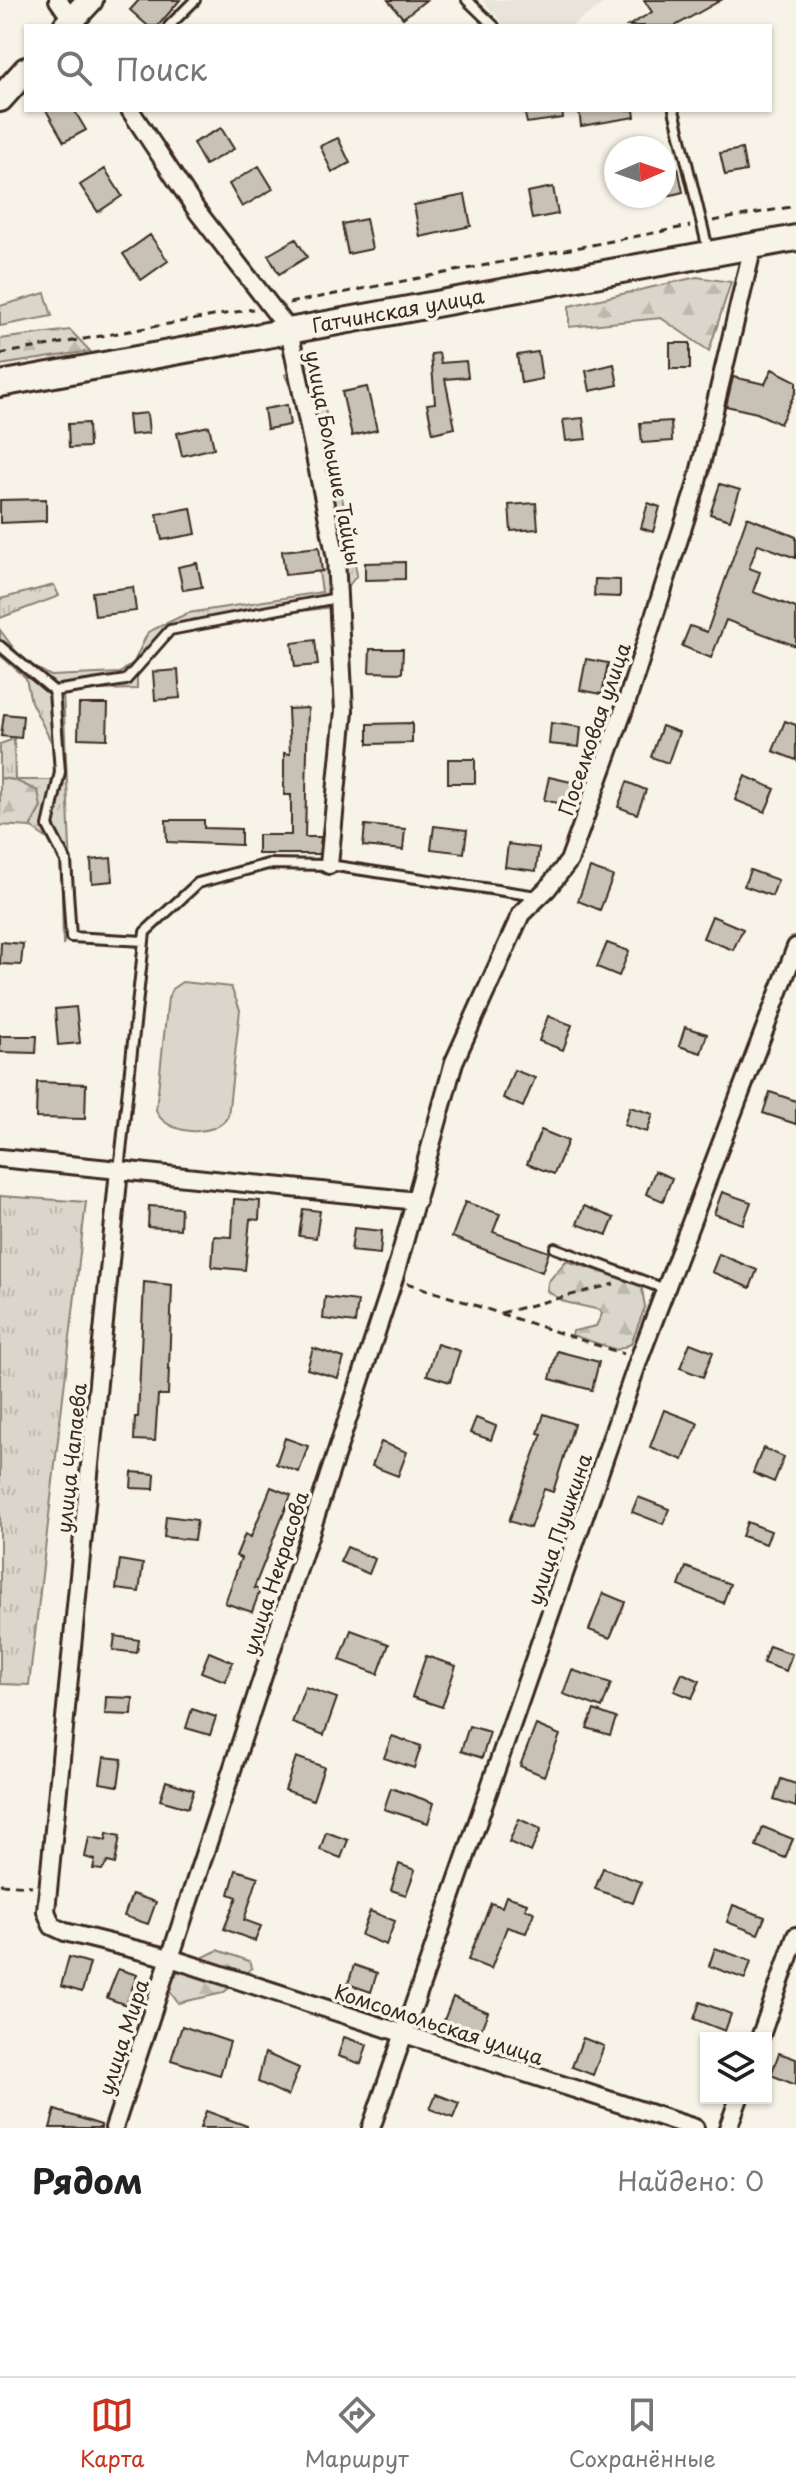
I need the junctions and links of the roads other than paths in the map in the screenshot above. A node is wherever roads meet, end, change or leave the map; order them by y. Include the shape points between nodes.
1 (90, 0) edge
2 (195, 0) edge
3 (467, 0) edge
4 (68, 18) edge
5 (171, 24) edge
6 (492, 24) edge
7 (24, 72) edge
8 (0, 99) edge
9 (131, 112) edge
10 (674, 112) edge
11 (796, 238) edge
12 (753, 246) junction
13 (710, 255) junction
14 (289, 330) junction
15 (0, 384) edge
16 (338, 598) junction
17 (0, 646) edge
18 (54, 691) junction
19 (329, 865) junction
20 (540, 896) junction
21 (144, 941) junction
22 (796, 947) edge
23 (0, 1158) edge
24 (119, 1170) junction
25 (417, 1201) junction
26 (555, 1248) dead end
27 (666, 1289) junction
28 (796, 1936) edge
29 (170, 1958) junction
30 (762, 2032) edge
31 (403, 2034) junction
32 (737, 2104) edge
33 (114, 2128) edge
34 (371, 2128) edge
35 (695, 2128) edge
36 (728, 2128) edge

1 - 4 main road
2 - 5 lane
3 - 6 lane
7 - 8 main road
9 - 14 street, улица Большие Тайцы via 197,211
10 - 13 lane
11 - 12 main road, Гатчинская улица
12 - 13 main road, Гатчинская улица
12 - 20 street, Поселковая улица via 696,486 627,701 569,861
13 - 14 main road, Гатчинская улица
14 - 15 main road, Гатчинская улица
14 - 16 street, улица Большие Тайцы via 320,466
16 - 18 lane via 170,630 126,680
16 - 19 street, улица Большие Тайцы via 344,711
17 - 18 lane
18 - 21 lane via 60,772 48,826 66,861 71,937
19 - 20 lane
19 - 21 lane via 268,864 198,883 145,932
20 - 25 street, Поселковая улица via 521,914 454,1062
21 - 24 lane
22 - 27 street, улица Пушкина
23 - 24 street
24 - 25 street
24 - 29 street, улица Чапаева via 46,1911 52,1926
25 - 29 street, улица Некрасова
26 - 27 lane
27 - 31 street, улица Пушкина
28 - 30 street
29 - 31 street, Комсомольская улица
29 - 33 street, улица Мира
31 - 34 street, улица Пушкина
31 - 35 street, Комсомольская улица
32 - 36 street

